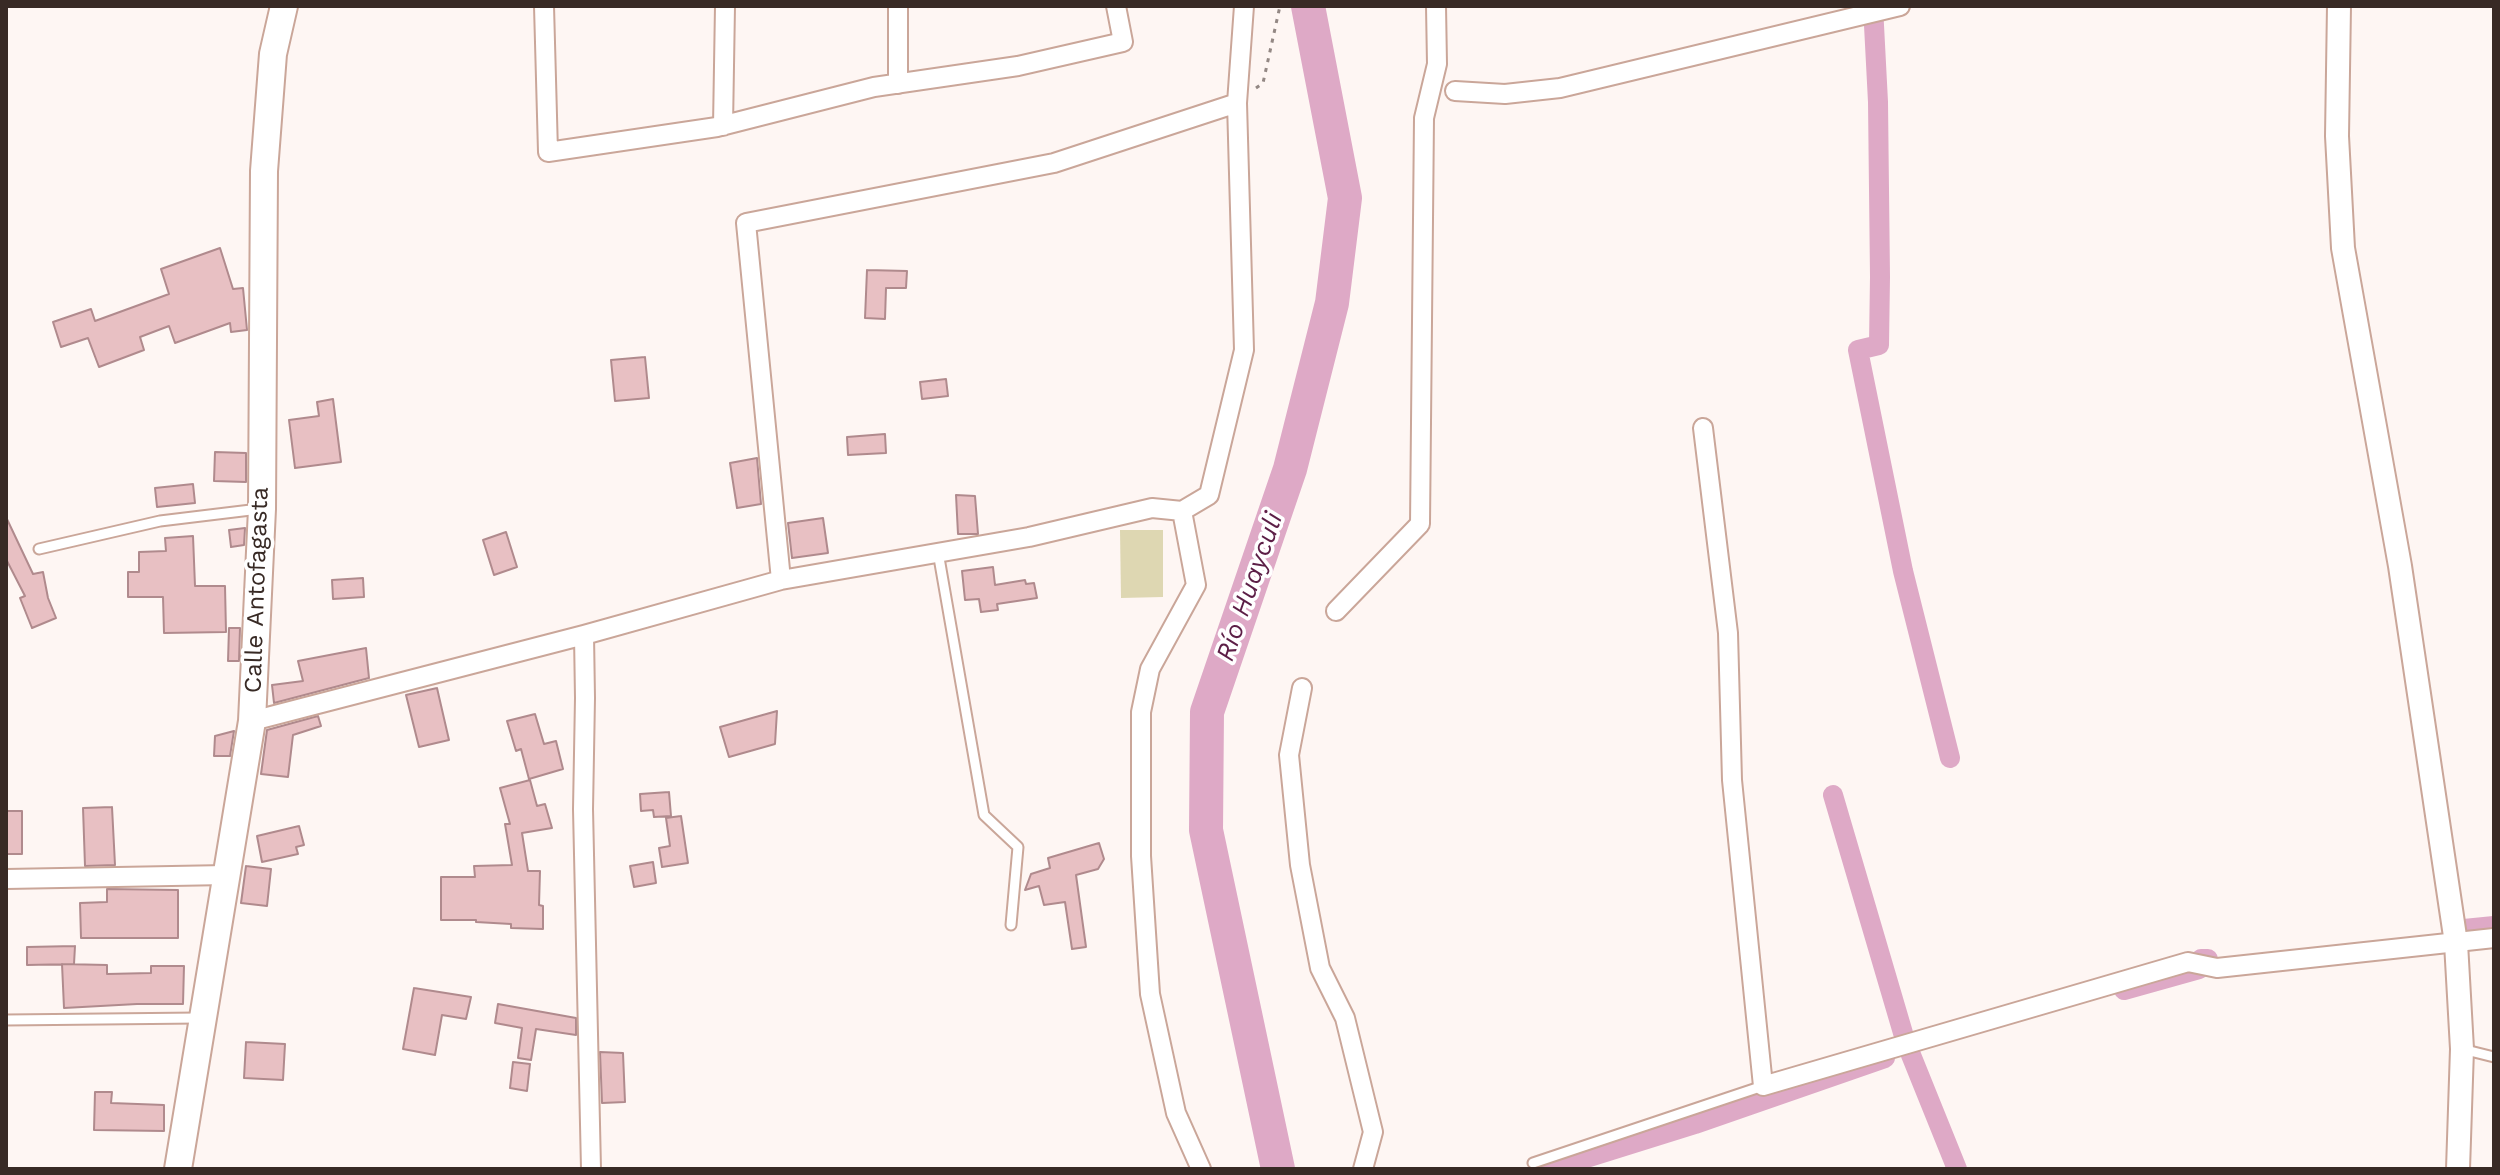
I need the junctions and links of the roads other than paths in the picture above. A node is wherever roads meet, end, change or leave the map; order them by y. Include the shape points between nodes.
1 (284, 6) edge
2 (544, 6) edge
3 (725, 6) edge
4 (898, 6) edge
5 (1116, 6) edge
6 (1244, 6) edge
7 (1436, 6) edge
8 (1900, 6) edge
9 (2339, 6) edge
10 (898, 84) junction
11 (1455, 91) dead end
12 (1237, 103) junction
13 (723, 126) junction
14 (1703, 428) dead end
15 (262, 509) junction
16 (1182, 511) junction
17 (39, 549) dead end
18 (938, 552) junction
19 (781, 580) junction
20 (1336, 611) dead end
21 (584, 635) junction
22 (1302, 688) dead end
23 (252, 721) junction
24 (227, 875) junction
25 (6, 879) edge
26 (1011, 925) dead end
27 (2494, 938) edge
28 (2456, 943) junction
29 (202, 1018) junction
30 (6, 1020) edge
31 (2462, 1049) junction
32 (2494, 1057) edge
33 (1763, 1086) junction
34 (1533, 1163) dead end
35 (178, 1169) edge
36 (591, 1169) edge
37 (1201, 1169) edge
38 (1363, 1169) edge
39 (2458, 1169) edge

1 - 15 main road, Calle Antofagasta via 273,54 264,171
2 - 13 street via 548,152
3 - 13 street
4 - 10 street
5 - 10 street via 1123,42 1018,66
6 - 12 street
7 - 20 street via 1437,64 1424,118 1420,524
8 - 11 street via 1560,88 1505,94
9 - 28 street via 2337,136 2343,248 2400,566
10 - 13 street
12 - 16 street via 1244,350 1209,495
12 - 19 street via 1054,163 746,223
14 - 33 street via 1728,633 1732,780
15 - 17 lane via 160,521
15 - 23 main road, Calle Antofagasta
16 - 18 street via 1152,508
16 - 37 street via 1196,585 1150,669 1141,712 1141,856 1150,994 1176,1113
18 - 19 street
18 - 26 lane via 984,815 1018,847
19 - 21 street
21 - 23 street
21 - 36 street
22 - 38 street via 1289,755 1300,865 1320,968 1345,1018 1373,1132
23 - 24 main road, Calle Antofagasta
24 - 25 street
24 - 29 main road, Calle Antofagasta
27 - 28 street
28 - 31 street
28 - 33 street via 2217,968 2188,962
29 - 30 lane
29 - 35 main road, Calle Antofagasta
31 - 32 lane
31 - 39 street
33 - 34 lane

